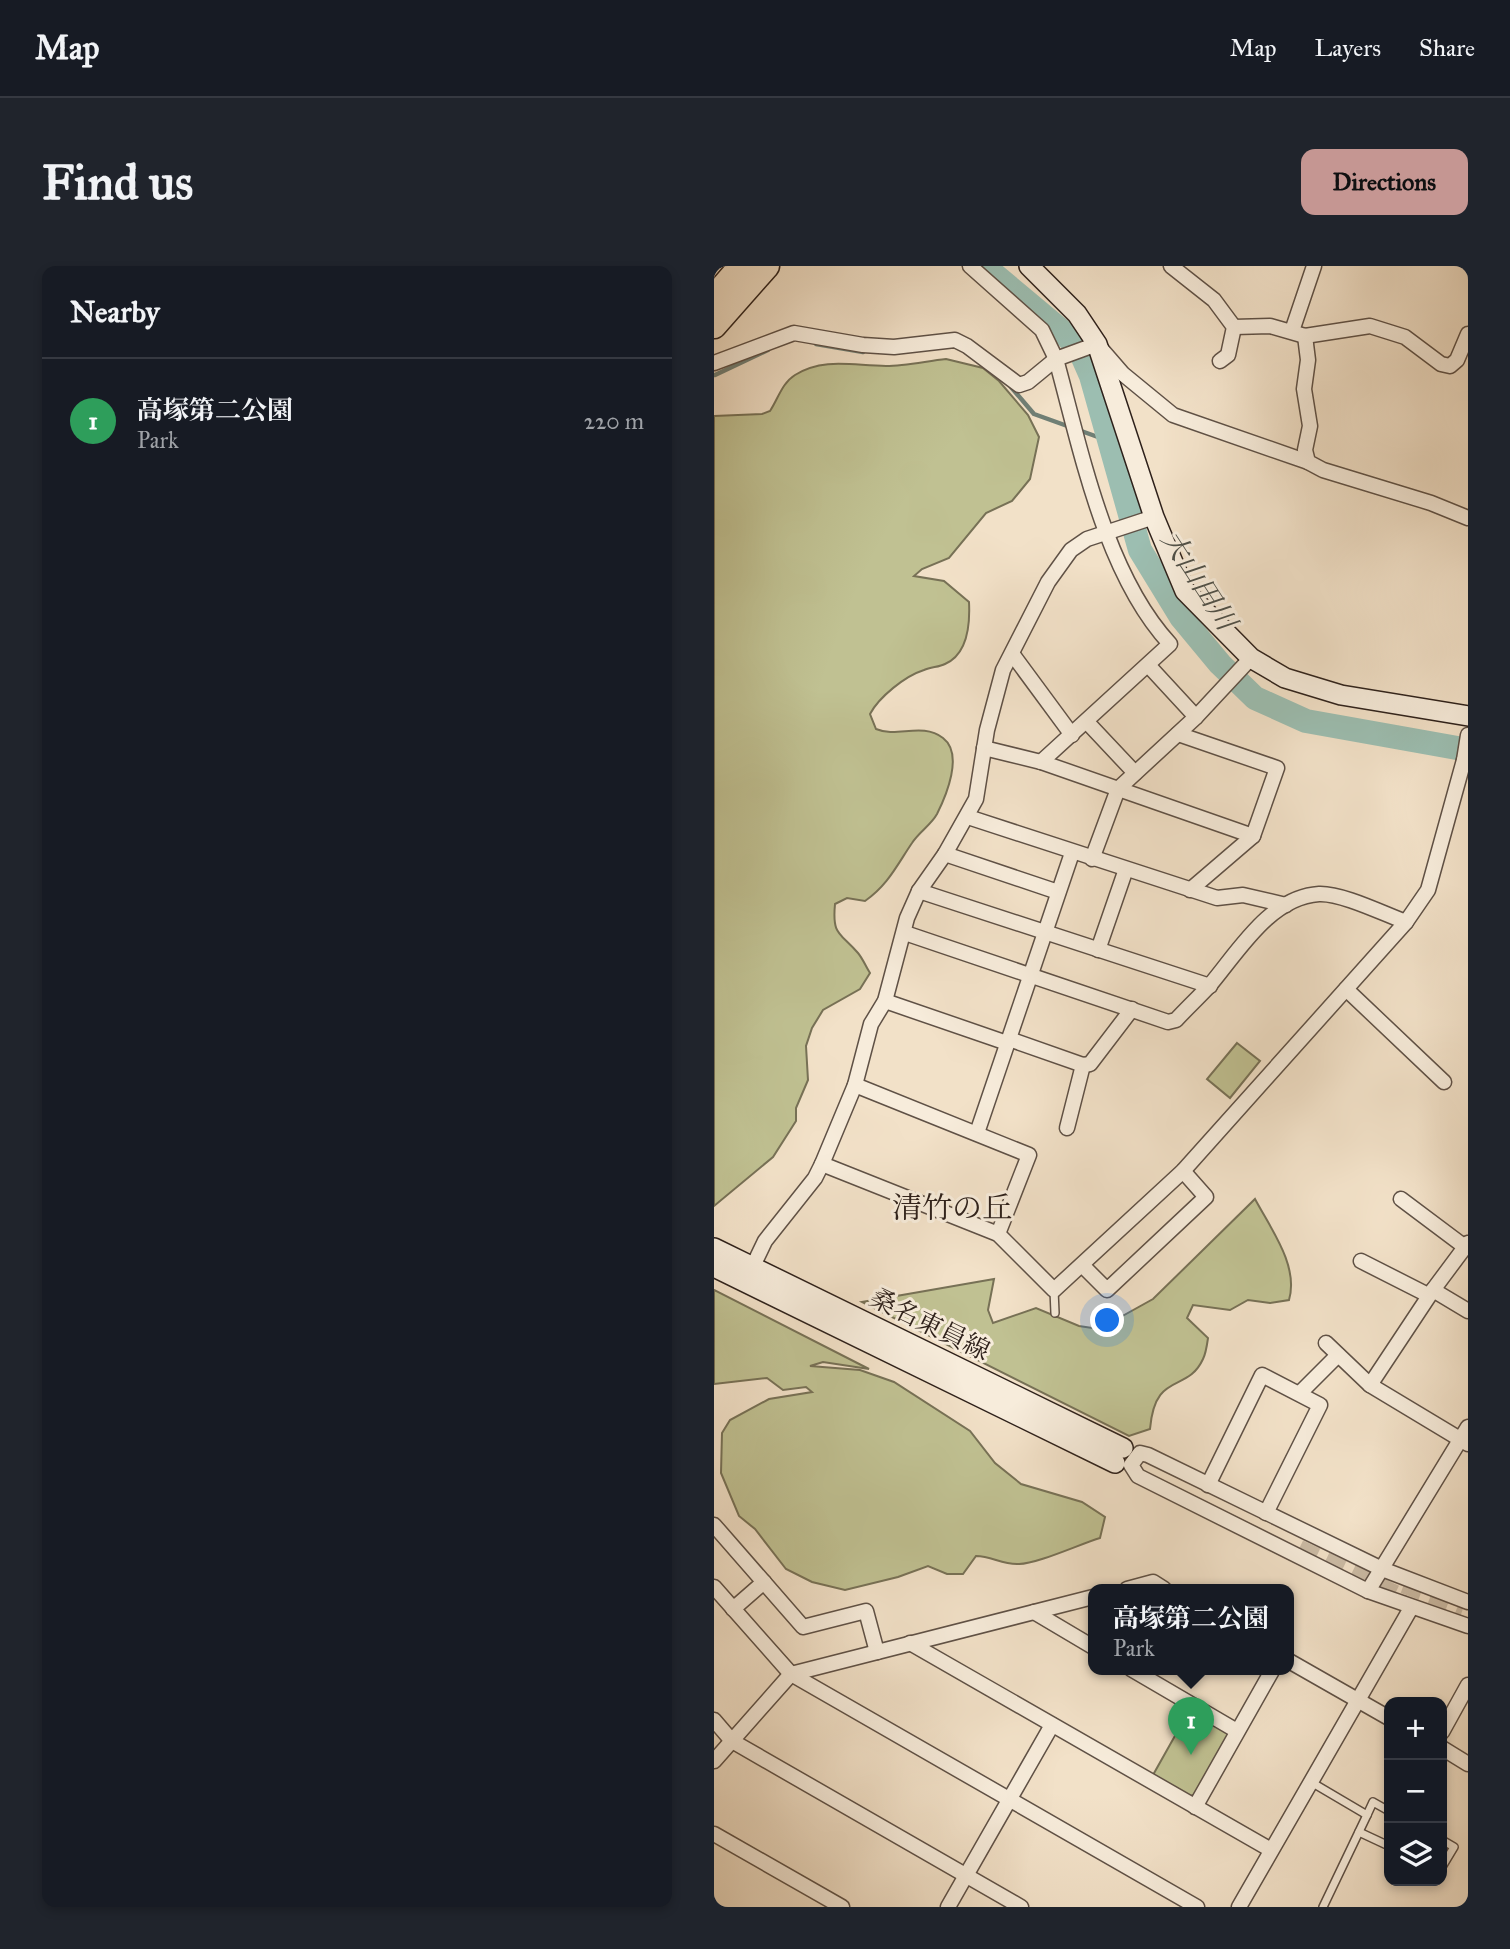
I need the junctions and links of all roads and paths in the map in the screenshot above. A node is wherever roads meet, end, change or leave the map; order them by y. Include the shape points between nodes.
1 (741, 266) edge
2 (767, 266) edge
3 (970, 266) edge
4 (1030, 266) edge
5 (1171, 266) edge
6 (1314, 266) edge
7 (714, 297) edge
8 (714, 327) edge
9 (1234, 327) junction
10 (1299, 334) junction
11 (1468, 334) edge
12 (1097, 344) junction
13 (1056, 359) junction
14 (1220, 361) dead end
15 (714, 363) edge
16 (1308, 461) junction
17 (1154, 517) junction
18 (1468, 519) edge
19 (1107, 531) junction
20 (1013, 655) junction
21 (1247, 663) junction
22 (1149, 665) junction
23 (1468, 716) edge
24 (1196, 717) junction
25 (1087, 722) junction
26 (1178, 734) junction
27 (1072, 735) junction
28 (1468, 736) edge
29 (984, 748) junction
30 (1466, 759) edge
31 (1041, 762) junction
32 (1135, 773) junction
33 (1118, 789) junction
34 (968, 817) junction
35 (1253, 836) junction
36 (1072, 853) junction
37 (945, 854) junction
38 (1092, 859) junction
39 (1126, 869) junction
40 (1190, 890) junction
41 (919, 891) junction
42 (1058, 892) junction
43 (1286, 905) junction
44 (1406, 922) junction
45 (1045, 932) junction
46 (905, 933) junction
47 (1098, 950) junction
48 (1028, 975) junction
49 (1209, 986) junction
50 (1346, 989) junction
51 (886, 1001) junction
52 (1132, 1009) junction
53 (1008, 1041) junction
54 (1083, 1065) junction
55 (1444, 1082) dead end
56 (855, 1085) junction
57 (1067, 1128) dead end
58 (977, 1133) junction
59 (822, 1164) junction
60 (1183, 1171) junction
61 (1401, 1199) dead end
62 (998, 1234) junction
63 (1466, 1245) edge
64 (714, 1248) edge
65 (1361, 1261) dead end
66 (752, 1266) junction
67 (1083, 1266) junction
68 (714, 1267) edge
69 (1054, 1290) junction
70 (1431, 1292) junction
71 (1468, 1311) edge
72 (1055, 1313) dead end
73 (1326, 1343) dead end
74 (1338, 1355) junction
75 (1370, 1385) junction
76 (1300, 1393) junction
77 (1465, 1437) edge
78 (1208, 1485) junction
79 (1266, 1513) junction
80 (714, 1525) edge
81 (1382, 1569) junction
82 (764, 1582) junction
83 (714, 1587) edge
84 (1368, 1591) junction
85 (1088, 1598) edge
86 (1468, 1602) edge
87 (1411, 1608) junction
88 (733, 1609) junction
89 (1034, 1612) junction
90 (1468, 1626) edge
91 (911, 1643) junction
92 (1088, 1644) edge
93 (877, 1652) junction
94 (1294, 1664) edge
95 (791, 1674) junction
96 (1141, 1675) edge
97 (1270, 1675) edge
98 (1468, 1685) edge
99 (1358, 1700) junction
100 (1384, 1715) edge
101 (714, 1720) edge
102 (1447, 1723) edge
103 (1052, 1725) junction
104 (1237, 1731) junction
105 (732, 1741) junction
106 (1447, 1751) edge
107 (714, 1761) edge
108 (1468, 1764) edge
109 (1311, 1782) junction
110 (1010, 1799) junction
111 (1195, 1807) junction
112 (1384, 1808) edge
113 (1367, 1815) junction
114 (1359, 1832) junction
115 (714, 1834) edge
116 (1447, 1843) edge
117 (1384, 1844) edge
118 (1271, 1850) junction
119 (1447, 1859) edge
120 (966, 1875) junction
121 (842, 1907) edge
122 (948, 1907) edge
123 (1021, 1907) edge
124 (1197, 1907) edge
125 (1239, 1907) edge
126 (1323, 1907) edge

1 - 7 highway
2 - 8 highway
3 - 13 street via 1042,330
4 - 12 main road via 1077,314
5 - 9 street via 1214,300
6 - 10 street
9 - 10 street via 1270,326
9 - 14 street via 1228,355
10 - 11 street via 1370,326 1405,337 1450,366
10 - 16 street via 1308,360 1304,389 1310,426 1305,450
12 - 13 street
12 - 16 street via 1123,374 1173,415
12 - 17 main road
13 - 15 street via 1018,385 955,340 894,347 794,334
13 - 19 street
16 - 18 street
17 - 19 street
17 - 21 main road via 1185,591
19 - 20 street via 1071,550 1056,568
19 - 22 street via 1134,592 1170,644
20 - 27 street
20 - 29 street via 995,695
21 - 23 main road via 1305,687
21 - 24 street
22 - 24 street
22 - 25 street
24 - 26 street
25 - 27 street
25 - 32 street
26 - 32 street
26 - 35 street via 1277,768
27 - 31 street
28 - 30 street
29 - 31 street
29 - 34 street via 976,799
30 - 44 street via 1428,890
31 - 33 street
32 - 33 street
33 - 35 street
33 - 38 street
34 - 36 street
34 - 37 street
35 - 40 street
36 - 38 street
36 - 42 street
37 - 41 street
37 - 42 street
38 - 39 street
39 - 40 street
39 - 47 street
40 - 43 street via 1217,898 1243,895
41 - 45 street
41 - 46 street
42 - 45 street
43 - 44 street via 1318,894
43 - 49 street via 1249,934
44 - 50 street
45 - 47 street
45 - 48 street
46 - 48 street
46 - 51 street
47 - 49 street
48 - 52 street
48 - 53 street
49 - 52 street via 1175,1020 1168,1022
50 - 55 street
50 - 60 street
51 - 53 street
51 - 56 street via 871,1024
52 - 54 street via 1096,1058
53 - 54 street
53 - 58 street
54 - 57 street
56 - 58 street
56 - 59 street
58 - 62 street via 1029,1155
59 - 62 street
59 - 66 street
60 - 67 street
60 - 67 street via 1206,1197 1107,1290
61 - 63 street
62 - 69 street
63 - 70 street
64 - 66 main road, 桑名東員線
65 - 70 street
66 - 68 main road, 桑名東員線 via 1119,1455
67 - 69 street
69 - 72 lane
70 - 71 street
70 - 75 street
73 - 74 street
74 - 75 street
74 - 76 street
75 - 77 street
76 - 78 street via 1262,1375
76 - 79 street via 1321,1405
77 - 81 street
78 - 79 street
78 - 84 street via 1148,1455 1140,1453 1131,1465 1138,1476
79 - 81 street
80 - 82 street
81 - 84 street
81 - 86 street
82 - 88 street
82 - 93 street via 803,1627 866,1611
83 - 88 street
84 - 87 street
85 - 89 street
87 - 90 street
87 - 99 street
88 - 95 street
89 - 91 street
89 - 92 street
91 - 93 street
91 - 103 street
93 - 95 street
94 - 99 street
95 - 105 street
95 - 110 street
96 - 104 street
97 - 104 street
98 - 102 street
99 - 100 street
99 - 109 street
101 - 105 street
103 - 110 street
103 - 111 street
104 - 111 street
105 - 107 street
105 - 120 street
106 - 108 street
109 - 113 lane
109 - 118 street
110 - 120 street
110 - 124 street
111 - 118 street
112 - 113 lane via 1373,1802
113 - 114 lane
114 - 117 lane
114 - 126 lane
115 - 121 street
116 - 119 lane via 1454,1847
118 - 125 street
120 - 122 street
120 - 123 street

